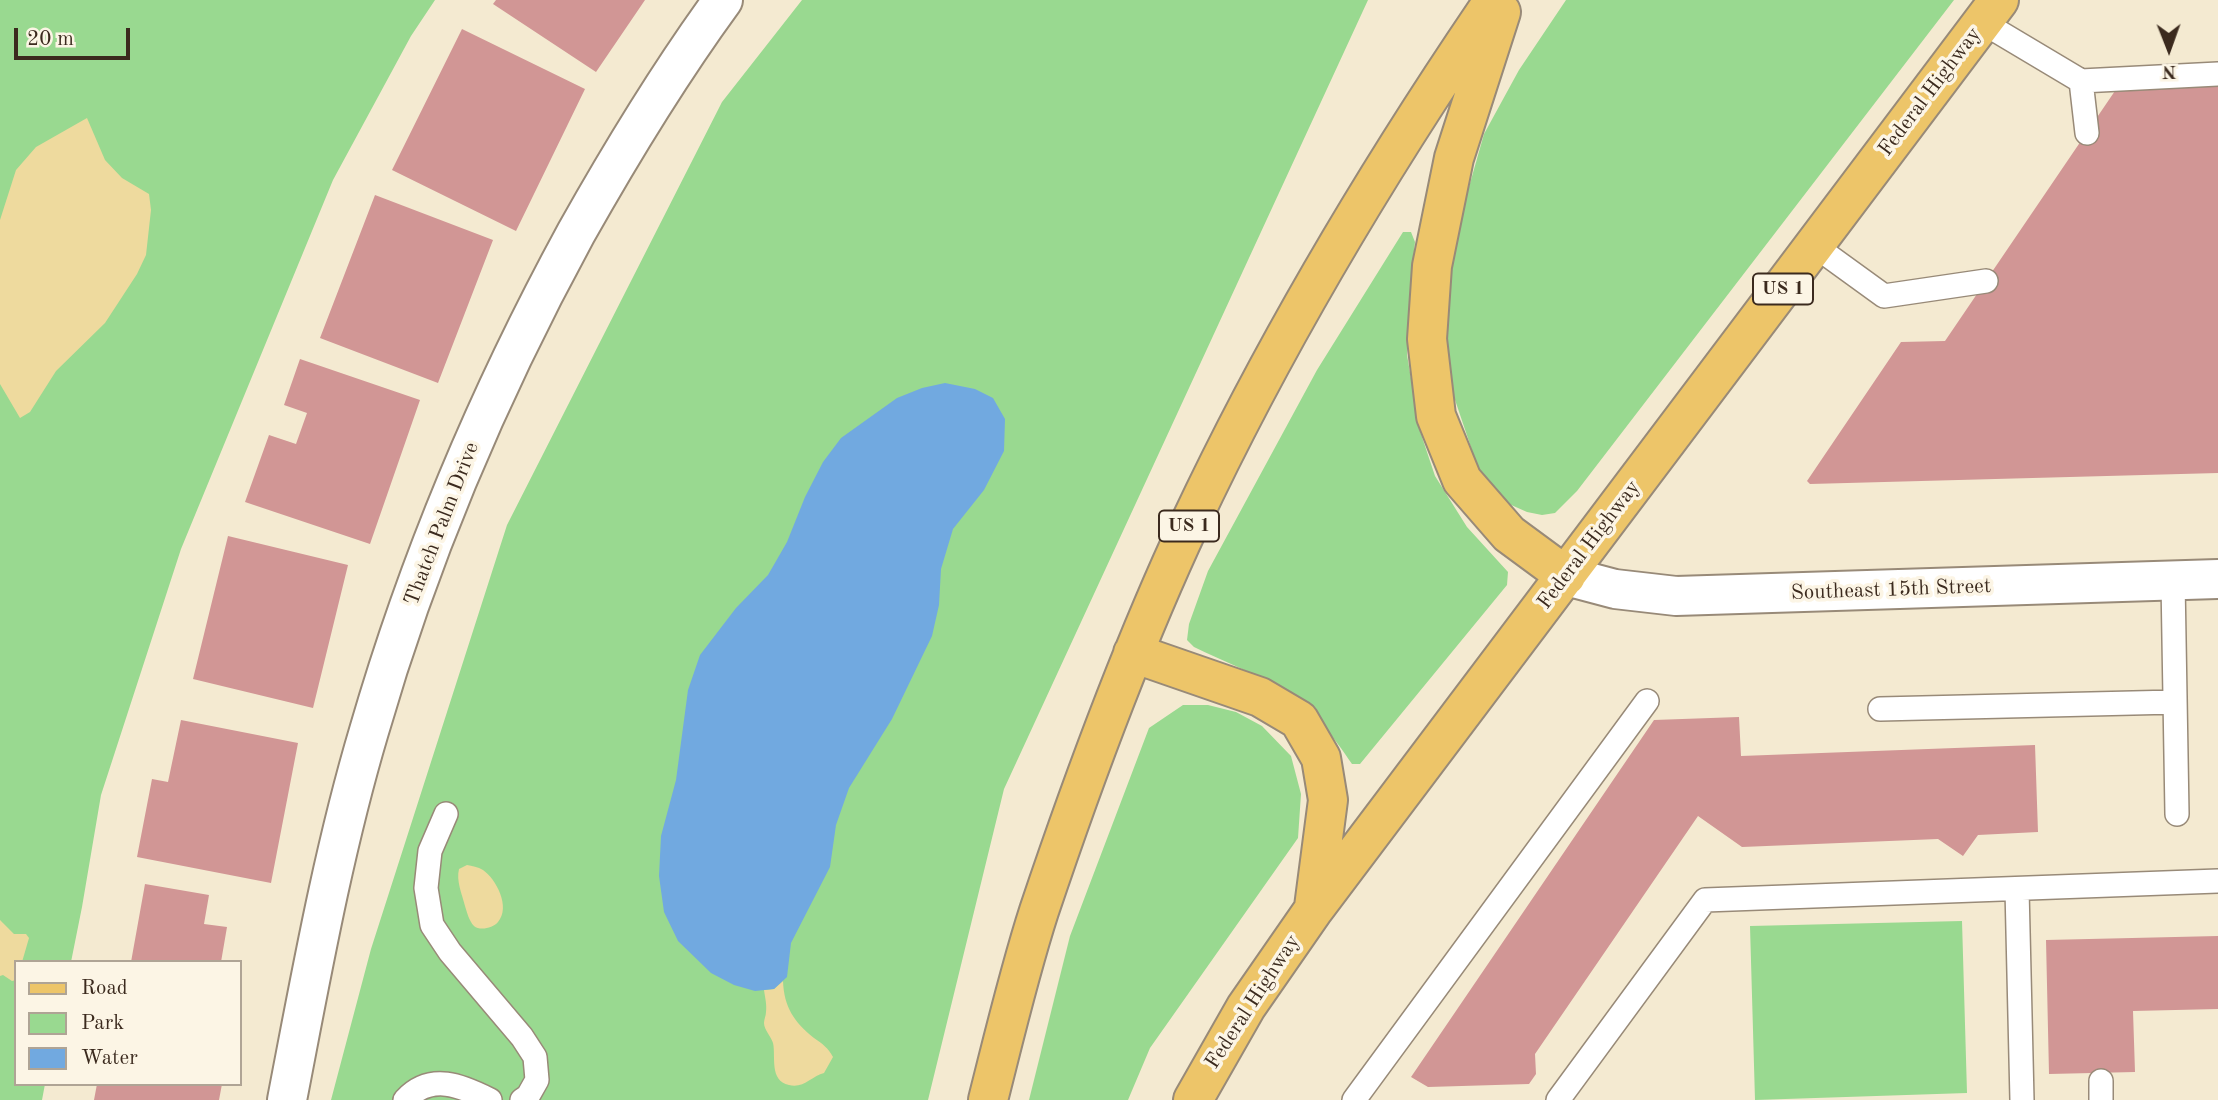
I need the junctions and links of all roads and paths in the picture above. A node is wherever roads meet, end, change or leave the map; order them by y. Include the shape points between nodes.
1 (723, 0) edge
2 (1494, 0) edge
3 (1504, 0) edge
4 (1990, 11) edge
5 (2218, 74) edge
6 (2081, 81) junction
7 (2087, 133) dead end
8 (1815, 246) junction
9 (1986, 281) dead end
10 (1566, 576) junction
11 (2218, 579) edge
12 (2172, 580) junction
13 (1133, 653) junction
14 (1647, 701) dead end
15 (2175, 702) junction
16 (1880, 709) dead end
17 (446, 814) dead end
18 (2177, 814) dead end
19 (2218, 881) edge
20 (2017, 889) junction
21 (1314, 909) junction
22 (1200, 1094) edge
23 (286, 1100) edge
24 (405, 1100) edge
25 (490, 1100) edge
26 (522, 1100) edge
27 (988, 1100) edge
28 (1354, 1100) edge
29 (1558, 1100) edge
30 (2022, 1100) edge

1 - 23 street, Thatch Palm Drive via 601,188 536,307 460,475 415,589 368,731 331,876
2 - 13 main road, US 1 via 1373,183 1308,295 1243,414
3 - 10 main road via 1454,158 1432,266 1427,339 1436,415 1462,480 1509,534
4 - 6 lane
4 - 8 main road, Federal Highway / US 1
5 - 6 lane
6 - 7 lane
8 - 9 lane via 1884,296
8 - 10 main road, Federal Highway / US 1
10 - 12 street, Southeast 15th Street via 1615,589 1676,596
10 - 21 main road, Federal Highway / US 1
11 - 12 street, Southeast 15th Street
12 - 15 lane
13 - 21 main road via 1261,697 1299,720 1321,758 1328,800
13 - 27 main road, US 1 via 1038,914
14 - 28 lane
15 - 16 lane
15 - 18 lane
17 - 26 lane via 430,851 426,888 432,925 535,1057 537,1080
19 - 20 lane
20 - 29 lane via 1705,900
20 - 30 lane
21 - 22 main road, Federal Highway / US 1 via 1246,1007
24 - 25 lane via 428,1085 444,1083

